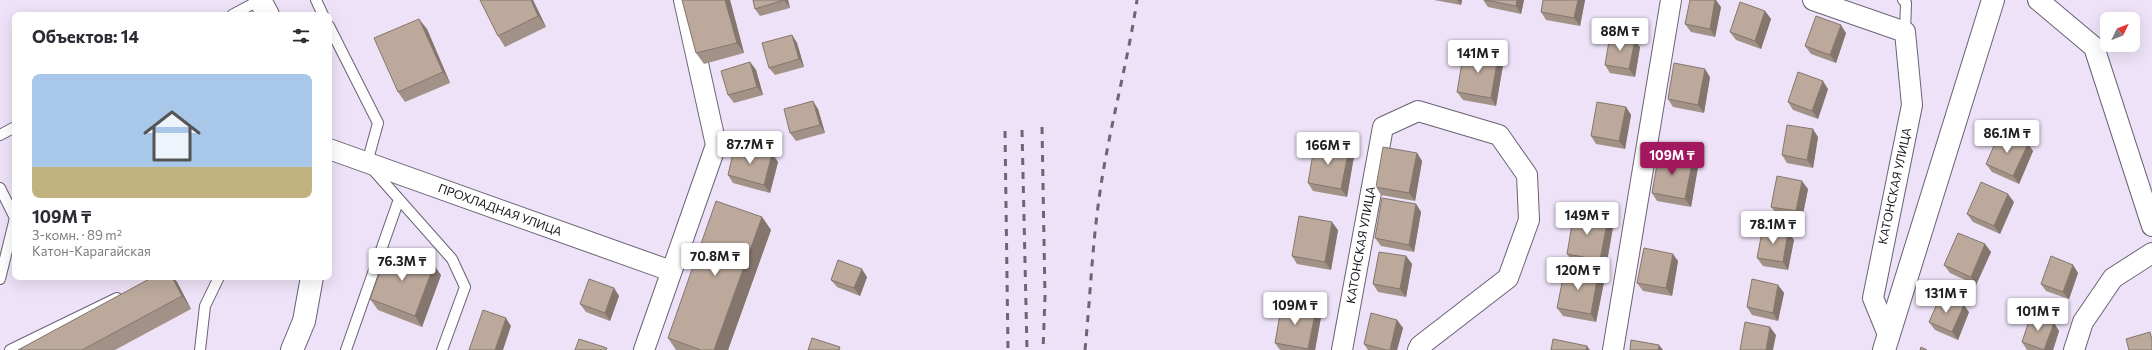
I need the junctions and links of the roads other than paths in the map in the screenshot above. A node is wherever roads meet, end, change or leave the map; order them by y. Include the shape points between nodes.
1 (260, 0) edge
2 (316, 0) edge
3 (684, 0) edge
4 (1672, 0) edge
5 (1813, 0) edge
6 (1903, 0) edge
7 (1993, 0) edge
8 (2038, 0) edge
9 (238, 12) edge
10 (266, 12) edge
11 (322, 12) edge
12 (332, 32) edge
13 (1905, 32) junction
14 (12, 129) edge
15 (0, 135) edge
16 (332, 150) edge
17 (367, 163) junction
18 (0, 188) edge
19 (399, 199) junction
20 (12, 212) edge
21 (2152, 226) edge
22 (12, 230) edge
23 (2152, 254) edge
24 (672, 271) junction
25 (0, 279) edge
26 (218, 280) edge
27 (311, 280) edge
28 (125, 294) edge
29 (1886, 343) edge
30 (10, 350) edge
31 (200, 350) edge
32 (292, 350) edge
33 (346, 350) edge
34 (442, 350) edge
35 (644, 350) edge
36 (1342, 350) edge
37 (1418, 350) edge
38 (1613, 350) edge
39 (2074, 350) edge

1 - 9 lane
1 - 10 main road
2 - 11 lane
3 - 24 street via 716,145
4 - 38 street
5 - 13 street
6 - 13 lane, КАТОНСКАЯ УЛИЦА via 1906,3
7 - 29 main road
8 - 21 street via 2094,47
12 - 17 lane via 378,123
13 - 29 street, КАТОНСКАЯ УЛИЦА via 1912,105 1872,298
14 - 15 lane
16 - 17 street, ПРОХЛАДНАЯ УЛИЦА
17 - 19 lane
17 - 24 street, ПРОХЛАДНАЯ УЛИЦА
18 - 20 lane
19 - 33 lane
19 - 34 lane via 452,259 465,287
22 - 25 lane
23 - 39 street via 2113,278 2083,322
24 - 35 street
26 - 31 lane via 205,306
27 - 32 main road via 304,321
28 - 30 lane
36 - 37 street, КАТОНСКАЯ УЛИЦА via 1383,127 1418,111 1498,135 1527,175 1529,220 1508,278

